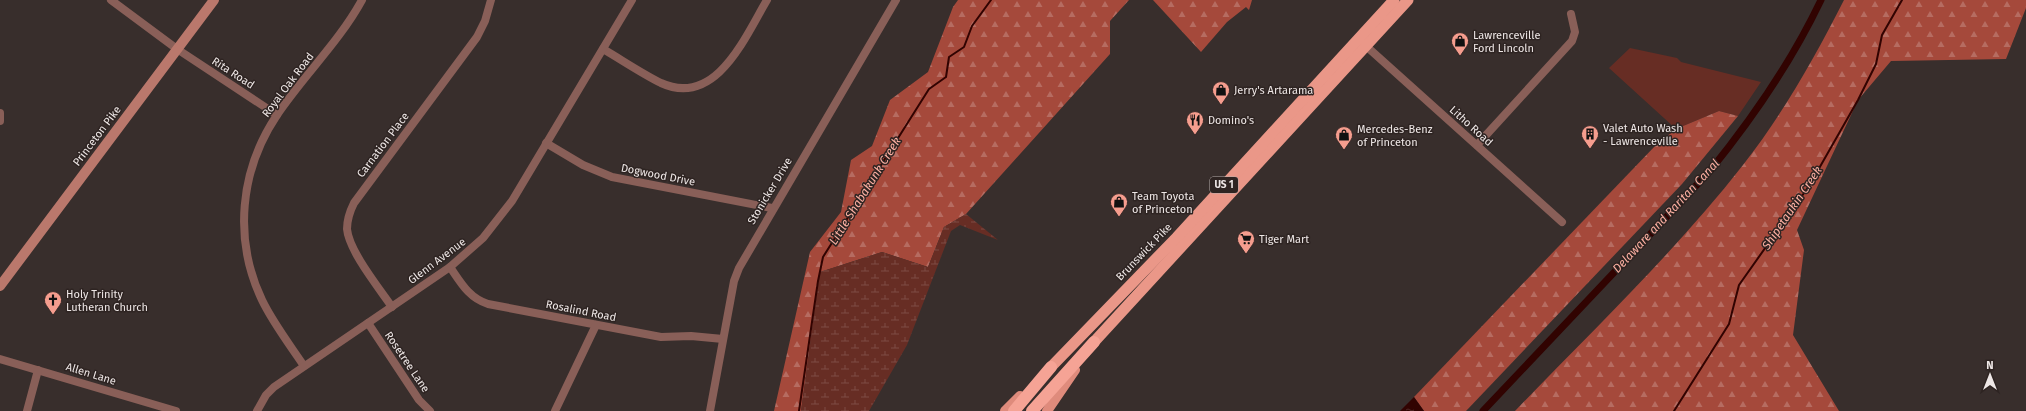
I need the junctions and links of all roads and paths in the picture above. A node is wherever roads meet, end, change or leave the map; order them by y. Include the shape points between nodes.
1 (111, 0) edge
2 (214, 0) edge
3 (362, 0) edge
4 (491, 0) edge
5 (632, 0) edge
6 (767, 0) edge
7 (896, 0) edge
8 (1394, 0) edge
9 (1408, 0) edge
10 (1571, 14) dead end
11 (1366, 46) junction
12 (177, 49) junction
13 (603, 49) junction
14 (0, 113) edge
15 (277, 115) junction
16 (0, 121) edge
17 (546, 144) junction
18 (1477, 145) junction
19 (772, 208) junction
20 (1562, 222) dead end
21 (450, 267) junction
22 (0, 286) edge
23 (392, 307) junction
24 (368, 323) junction
25 (596, 325) junction
26 (723, 339) junction
27 (1094, 342) junction
28 (0, 359) edge
29 (304, 366) junction
30 (1051, 367) junction
31 (38, 370) junction
32 (1050, 409) edge
33 (27, 411) edge
34 (176, 411) edge
35 (257, 411) edge
36 (430, 411) edge
37 (555, 411) edge
38 (710, 411) edge
39 (1005, 411) edge
40 (1014, 411) edge
41 (1032, 411) edge

1 - 12 street, Rita Road
2 - 12 main road, Princeton Pike
3 - 15 street, Royal Oak Road via 342,31
4 - 23 street, Carnation Place via 477,37 350,211 347,229 352,246
5 - 13 street, Glenn Avenue
6 - 13 street via 725,68 713,78 698,85 680,87 661,83
7 - 19 street, Stonicker Drive
8 - 30 highway, Brunswick Pike / US 1 via 1177,237
9 - 11 highway, Brunswick Pike / US 1
10 - 18 street via 1575,32 1572,41
11 - 18 street, Litho Road
11 - 27 highway, Brunswick Pike / US 1
12 - 15 street, Rita Road
12 - 22 main road, Princeton Pike
13 - 17 street, Glenn Avenue
14 - 16 street
15 - 29 street, Royal Oak Road via 260,145 248,180 244,236 250,269 263,301
17 - 19 street, Dogwood Drive via 583,165 612,177
17 - 21 street, Glenn Avenue via 499,220
18 - 20 street, Litho Road
19 - 26 street, Stonicker Drive via 734,281
21 - 23 street, Glenn Avenue
21 - 25 street, Rosalind Road via 468,293 481,302
23 - 24 street, Glenn Avenue
24 - 29 street, Glenn Avenue
24 - 36 street, Rosetree Lane via 419,400
25 - 26 street, Rosalind Road via 661,337
25 - 37 street
26 - 38 street, Stonicker Drive
27 - 32 main road, Brunswick Pike
27 - 41 highway, US 1
28 - 31 street, Allen Lane
29 - 35 street, Glenn Avenue via 266,395
30 - 39 main road, Brunswick Pike
30 - 40 highway, US 1
31 - 33 street
31 - 34 street, Allen Lane

